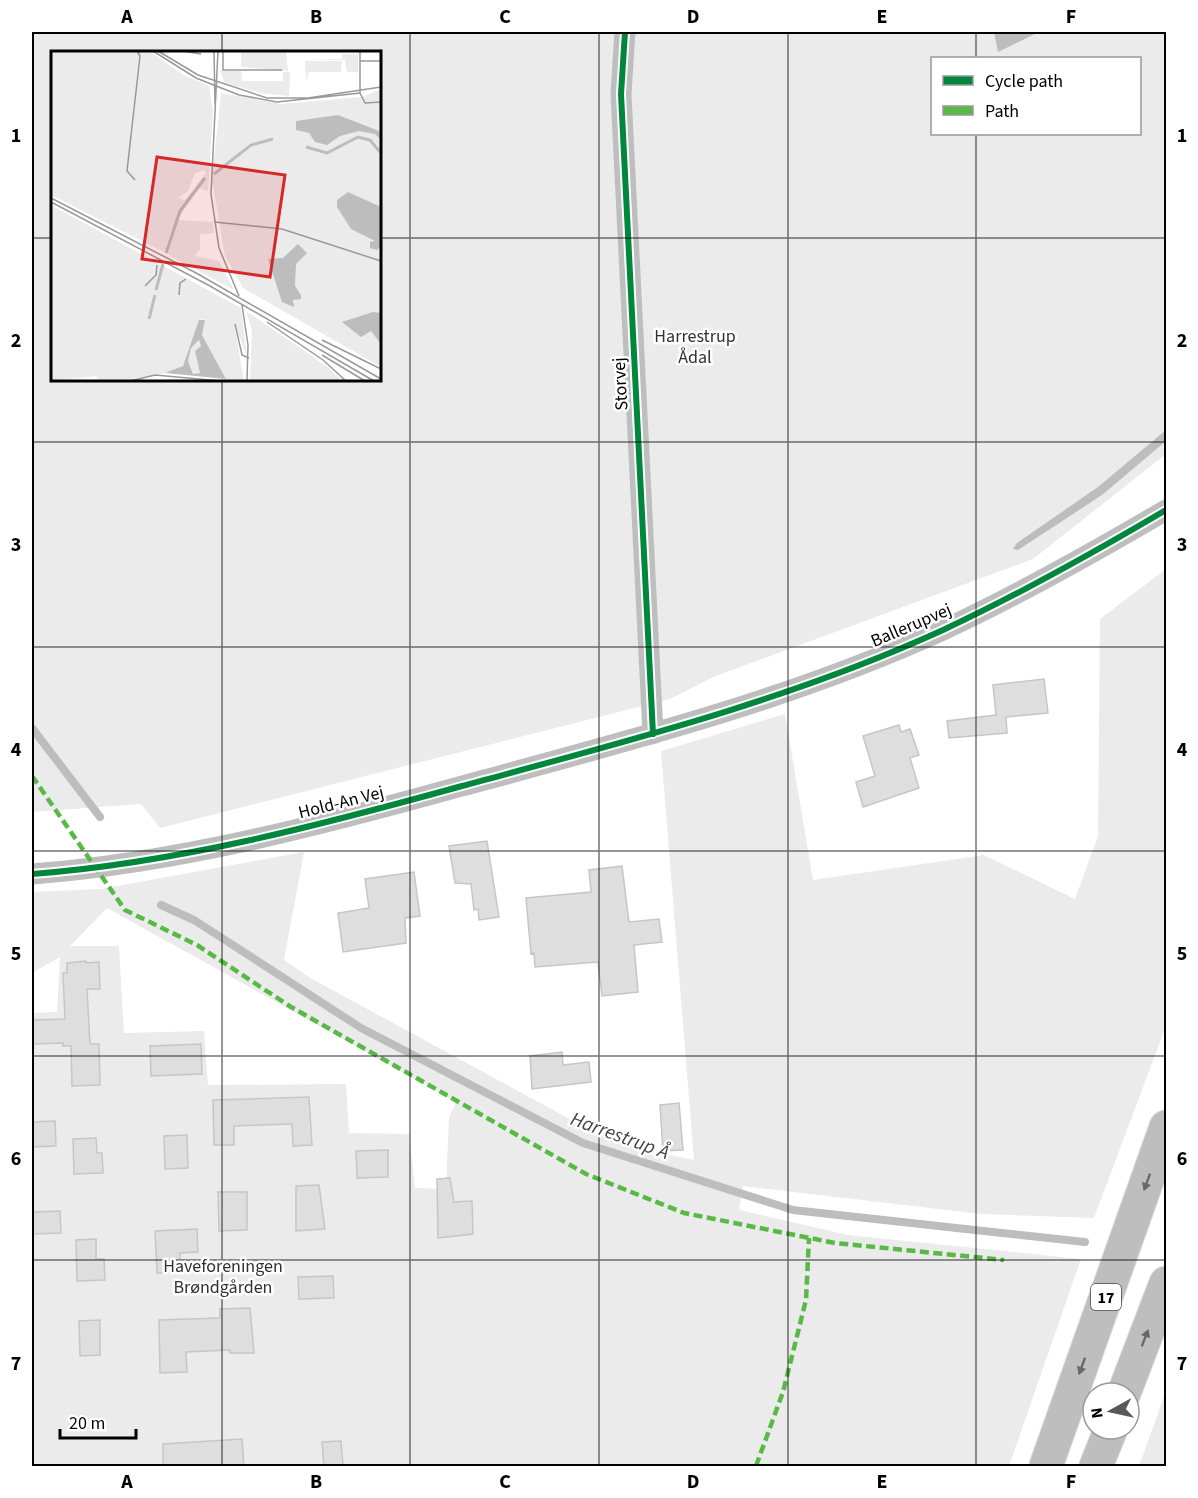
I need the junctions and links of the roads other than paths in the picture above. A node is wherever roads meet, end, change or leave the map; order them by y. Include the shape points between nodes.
1 (625, 32) edge
2 (1167, 510) edge
3 (653, 734) junction
4 (32, 874) edge
5 (1167, 1127) edge
6 (1167, 1283) edge
7 (1129, 1381) edge
8 (1106, 1441) edge
9 (1046, 1467) edge
10 (1096, 1467) edge

1 - 3 street, Storvej via 621,94
2 - 3 street, Ballerupvej via 1058,573 941,631 818,680
3 - 4 street, Hold-An Vej via 341,819 96,869
5 -> 9 highway, 17
7 -> 6 highway
8 - 10 highway

